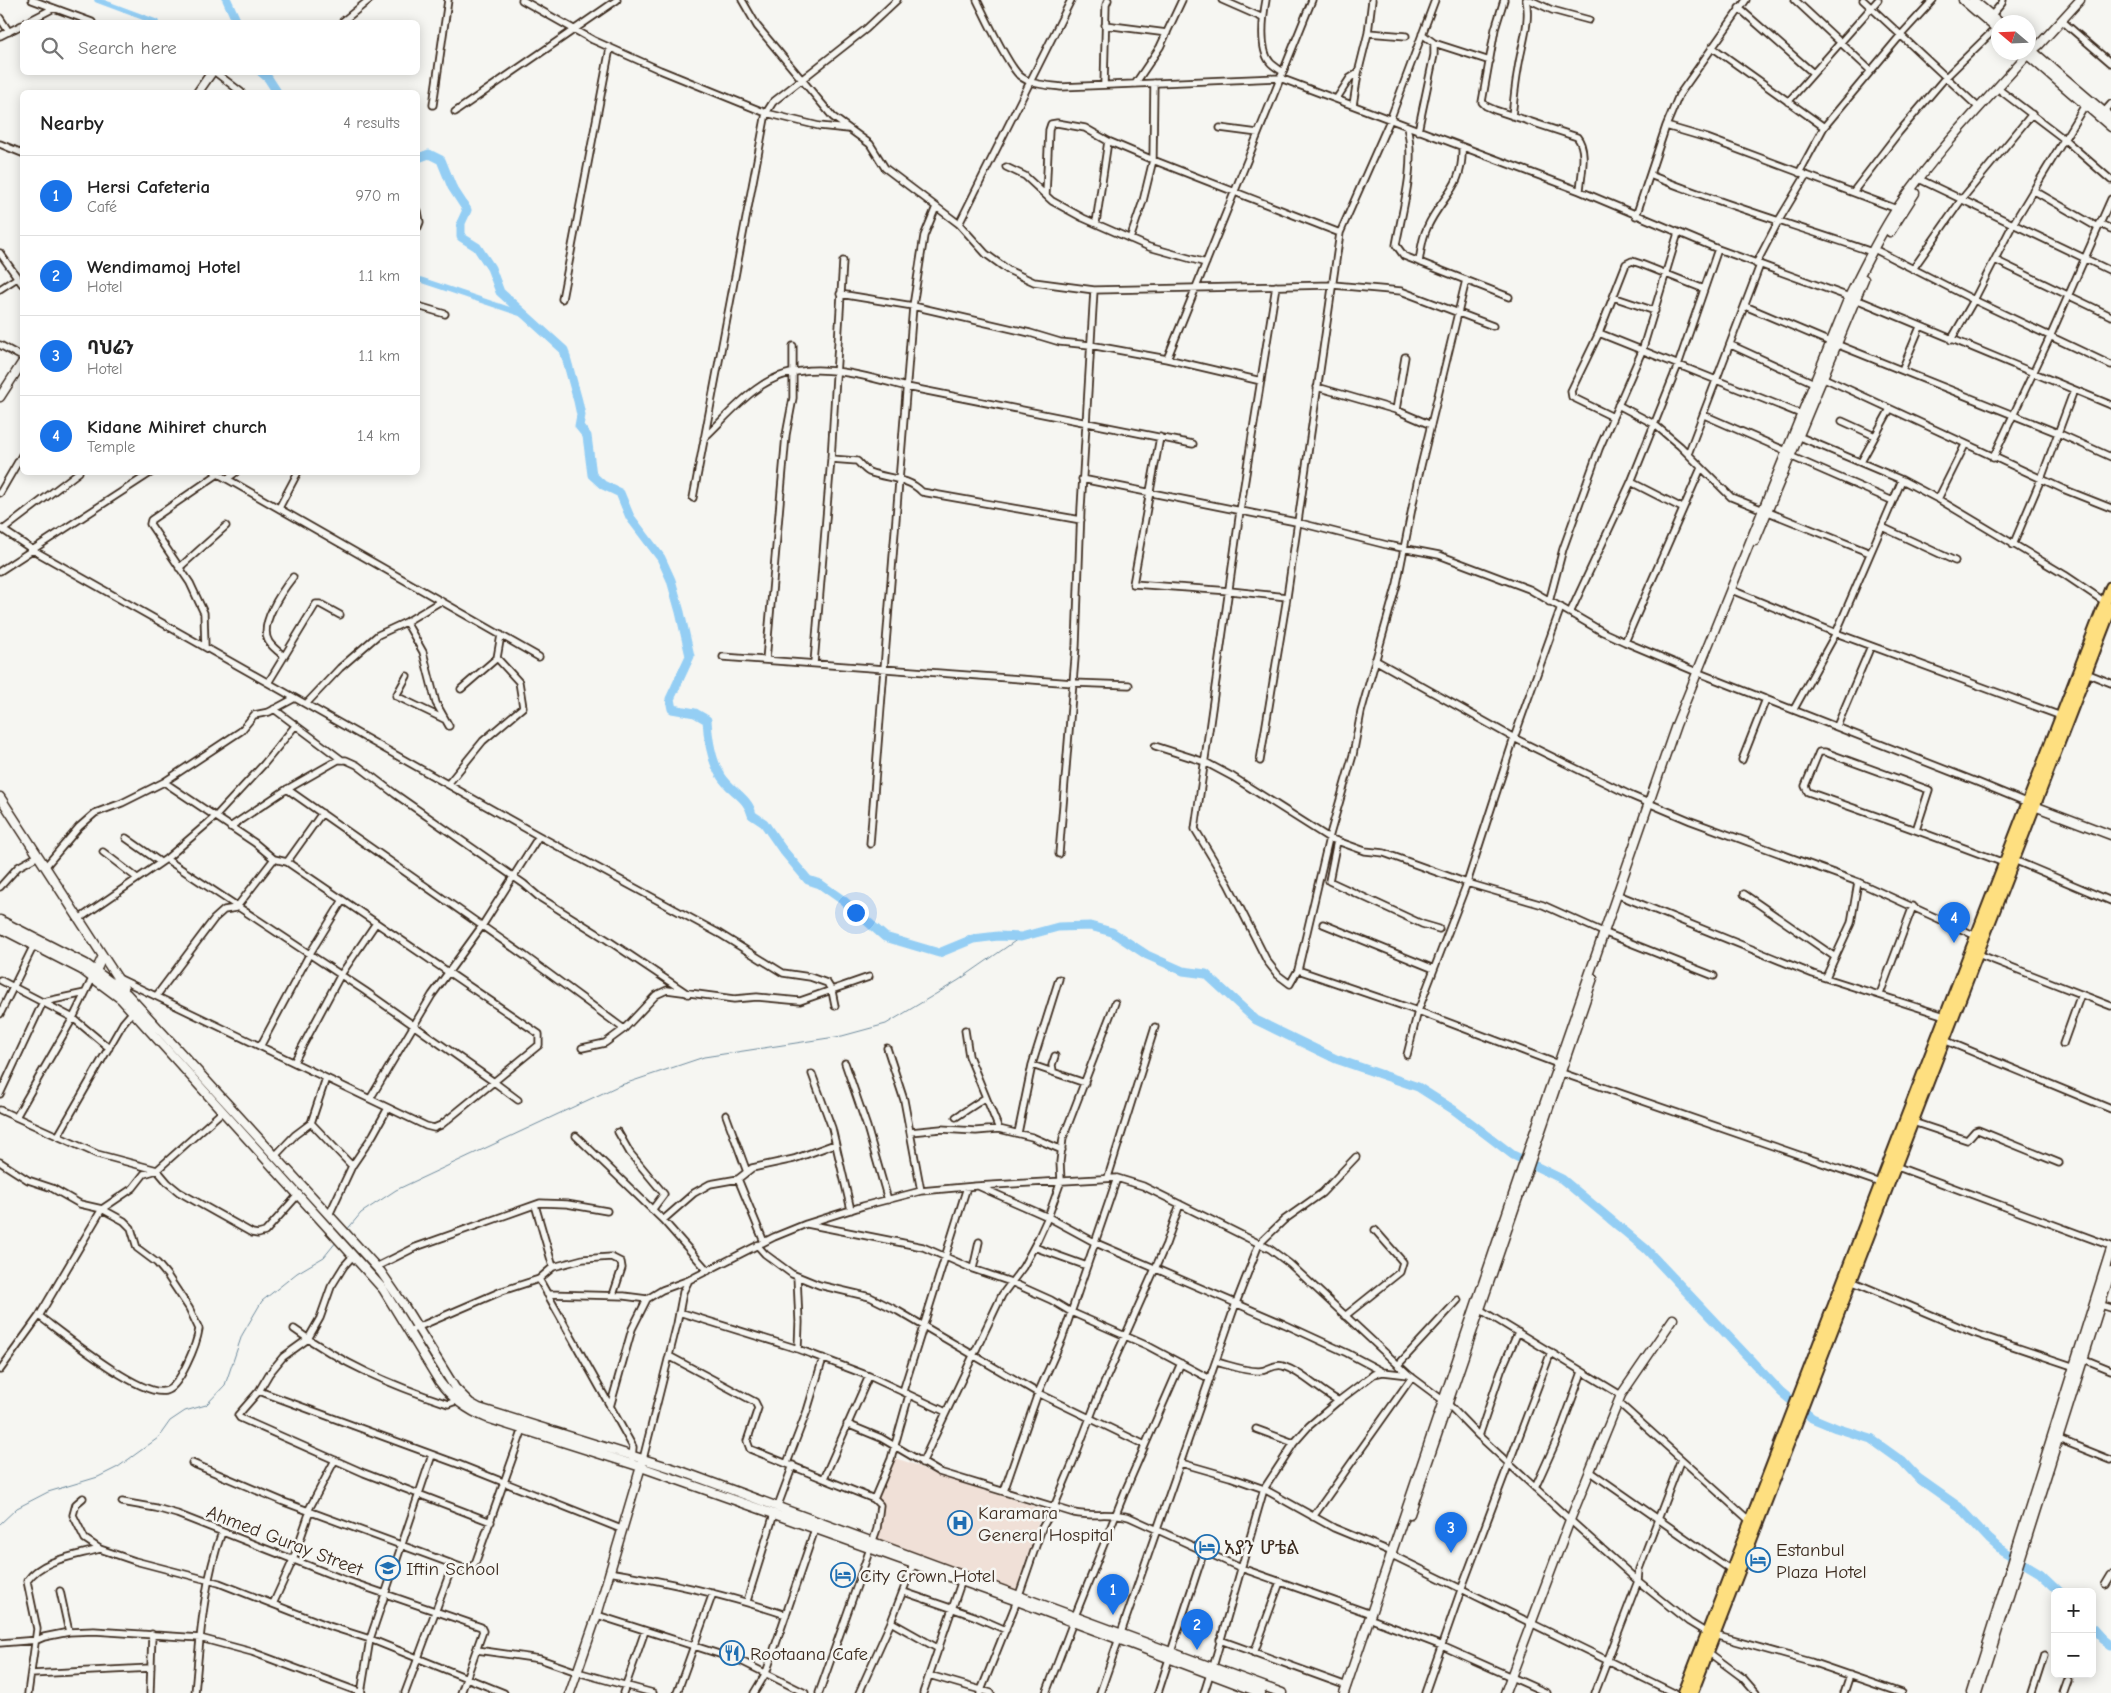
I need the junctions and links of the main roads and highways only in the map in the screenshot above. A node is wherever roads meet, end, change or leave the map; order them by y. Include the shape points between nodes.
1 (1963, 0) edge
2 (1973, 0) edge
3 (2080, 0) edge
4 (1991, 16) edge
5 (1991, 22) edge
6 (2036, 47) edge
7 (2036, 59) edge
8 (2023, 60) edge
9 (2024, 60) edge
10 (2036, 60) edge
11 (211, 75) edge
12 (200, 90) edge
13 (2111, 118) edge
14 (2111, 127) edge
15 (1921, 180) junction
16 (1875, 252) junction
17 (1833, 343) junction
18 (20, 366) edge
19 (0, 397) edge
20 (1788, 454) junction
21 (1764, 512) junction
22 (2111, 587) edge
23 (2108, 605) edge
24 (1698, 672) junction
25 (0, 797) edge
26 (1650, 804) junction
27 (2031, 805) junction
28 (2111, 835) edge
29 (2009, 862) junction
30 (0, 920) edge
31 (0, 928) edge
32 (1605, 933) junction
33 (103, 956) junction
34 (95, 974) junction
35 (127, 994) junction
36 (135, 1009) junction
37 (1892, 1165) junction
38 (1516, 1196) junction
39 (2111, 1248) edge
40 (2111, 1271) edge
41 (1673, 1319) dead end
42 (1803, 1393) junction
43 (1446, 1403) junction
44 (524, 1426) junction
45 (1789, 1431) junction
46 (2055, 1438) junction
47 (642, 1463) junction
48 (776, 1511) junction
49 (871, 1546) junction
50 (963, 1579) junction
51 (2008, 1585) junction
52 (1711, 1634) junction
53 (1212, 1671) junction
54 (1247, 1691) edge
55 (1347, 1691) edge
56 (570, 1693) edge
57 (1261, 1693) edge
58 (1282, 1693) edge
59 (1505, 1693) edge
60 (1684, 1693) edge
61 (1692, 1693) edge
62 (1971, 1693) edge
63 (1978, 1693) edge

1 - 5 main road
2 - 4 main road
3 - 6 main road
7 - 13 main road
8 - 15 main road
9 - 15 main road via 2001,91
10 - 14 main road
11 - 12 main road
15 - 16 main road
15 - 16 main road via 1897,209
16 - 17 main road
17 - 20 main road via 1801,414
17 - 20 main road via 1822,377
18 - 19 main road
20 - 21 main road
21 - 24 main road
21 - 24 main road
22 - 23 highway
23 - 27 highway via 2061,716
23 - 27 highway via 2086,673
24 - 26 main road
25 - 33 main road
26 - 32 main road
26 - 32 main road via 1621,896
27 - 28 main road
27 - 29 highway
29 - 37 highway via 1945,1016
29 - 37 highway via 1978,954 1913,1122
30 - 34 main road
31 - 34 main road
32 - 38 main road
33 - 34 main road
33 - 35 main road
34 - 35 main road
34 - 36 main road
35 - 36 main road
36 - 44 main road via 376,1267 462,1396 479,1408
36 - 44 main road via 383,1290 439,1381 456,1401 476,1414
37 - 42 highway via 1851,1281
37 - 42 highway via 1880,1183
38 - 43 main road
38 - 43 main road
39 - 46 main road
40 - 46 main road
41 - 59 main road via 1619,1398
42 - 45 highway
43 - 55 main road
44 - 47 main road
45 - 52 highway
45 - 52 highway via 1750,1521
46 - 51 main road
47 - 48 main road via 678,1470
47 - 56 main road
48 - 49 main road
48 - 49 main road via 815,1529
49 - 50 main road
49 - 50 main road via 913,1565
50 - 53 main road
51 - 62 main road
51 - 63 main road
52 - 60 highway
52 - 61 highway via 1708,1652
53 - 54 main road
53 - 58 main road
54 - 57 main road

